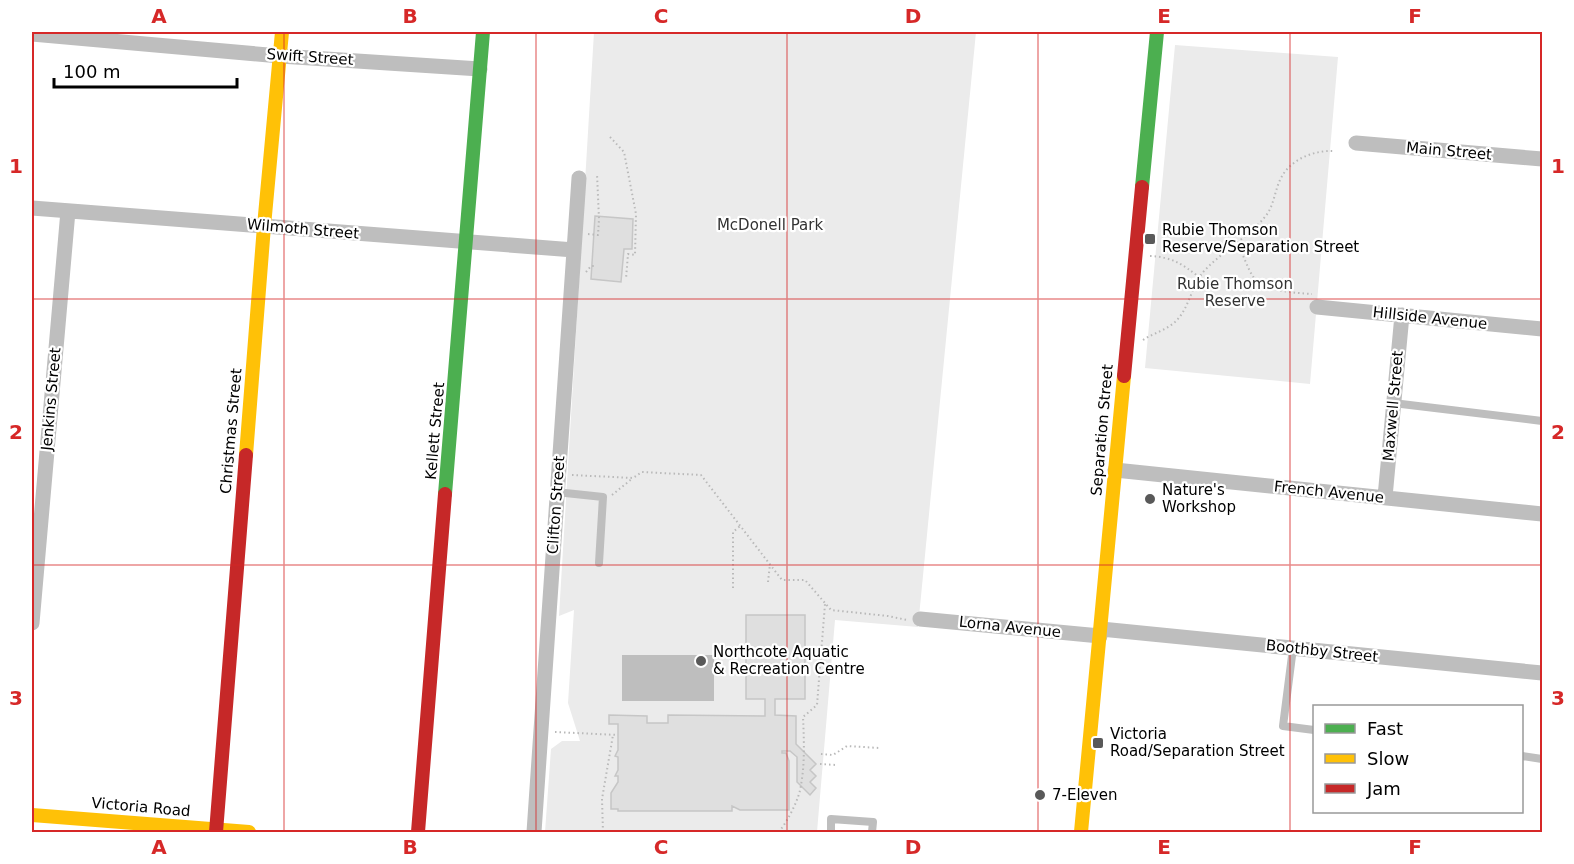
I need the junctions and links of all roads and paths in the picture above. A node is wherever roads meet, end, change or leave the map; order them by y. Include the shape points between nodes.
1 (282, 32) edge
2 (483, 32) edge
3 (1157, 32) edge
4 (32, 34) edge
5 (280, 56) junction
6 (480, 69) junction
7 (610, 137) dead end
8 (1356, 143) dead end
9 (1334, 151) dead end
10 (1542, 159) edge
11 (597, 174) dead end
12 (579, 178) dead end
13 (32, 208) edge
14 (68, 211) junction
15 (264, 226) junction
16 (576, 233) junction
17 (467, 242) junction
18 (1237, 243) junction
19 (574, 250) junction
20 (1150, 256) dead end
21 (1199, 277) junction
22 (626, 279) dead end
23 (1317, 301) joint
24 (1402, 315) junction
25 (1542, 329) edge
26 (1140, 341) dead end
27 (1394, 403) junction
28 (1542, 421) edge
29 (1115, 470) junction
30 (558, 475) junction
31 (633, 478) junction
32 (556, 492) junction
33 (1385, 497) junction
34 (603, 503) junction
35 (1542, 514) edge
36 (740, 526) junction
37 (599, 563) dead end
38 (770, 564) junction
39 (768, 582) dead end
40 (733, 588) dead end
41 (825, 603) junction
42 (920, 619) joint
43 (32, 622) edge
44 (1100, 632) junction
45 (1293, 648) junction
46 (1542, 673) edge
47 (1313, 730) edge
48 (541, 731) junction
49 (613, 735) junction
50 (618, 735) dead end
51 (879, 748) dead end
52 (821, 754) dead end
53 (1523, 756) edge
54 (1542, 759) edge
55 (820, 764) dead end
56 (836, 765) dead end
57 (32, 815) edge
58 (216, 831) edge
59 (249, 832) edge
60 (418, 832) edge
61 (534, 832) edge
62 (603, 832) edge
63 (779, 832) edge
64 (831, 832) edge
65 (872, 832) edge
66 (1081, 832) edge

1 - 5 street, Christmas Street
2 - 6 street, Kellett Street
3 - 29 street, Separation Street
4 - 5 street, Swift Street
5 - 6 street, Swift Street
5 - 15 street, Christmas Street
6 - 17 street, Kellett Street
7 - 22 path via 624,152 636,214 635,255 628,254
8 - 10 street, Main Street
9 - 18 path via 1307,155 1286,168 1265,217
11 - 16 path via 598,235
12 - 16 street, Clifton Street
13 - 14 street, Wilmoth Street
14 - 15 street, Wilmoth Street
14 - 43 street, Jenkins Street
15 - 17 street, Wilmoth Street
15 - 58 street, Christmas Street
16 - 19 street, Clifton Street
17 - 19 street, Wilmoth Street
17 - 60 street, Kellett Street
18 - 21 path
18 - 23 path via 1256,280
19 - 30 street, Clifton Street
20 - 21 path via 1174,260
21 - 26 path via 1177,320
23 - 24 street, Hillside Avenue
24 - 25 street, Hillside Avenue
24 - 27 street, Maxwell Street
27 - 28 lane
27 - 33 street, Maxwell Street
29 - 33 street, French Avenue
29 - 44 street, Separation Street
30 - 31 path
30 - 32 street, Clifton Street
31 - 34 path
31 - 36 path via 642,472 701,475
32 - 34 lane via 603,496
32 - 48 street, Clifton Street
33 - 35 street, French Avenue
34 - 37 lane
36 - 38 path
36 - 40 path via 732,532
38 - 39 path
38 - 41 path via 782,580 805,580
41 - 42 path via 831,610
41 - 63 path via 816,705 803,717 801,786
42 - 44 street, Lorna Avenue
44 - 45 street, Boothby Street
44 - 66 street, Separation Street
45 - 46 street, Boothby Street
45 - 47 lane via 1283,726
48 - 49 path
48 - 61 street, Clifton Street
49 - 50 path
49 - 62 path via 602,799
51 - 52 path via 847,746 832,755
53 - 54 lane
55 - 56 path
57 - 58 street, Victoria Road
58 - 59 street, Victoria Road
64 - 65 lane via 831,819 873,822

